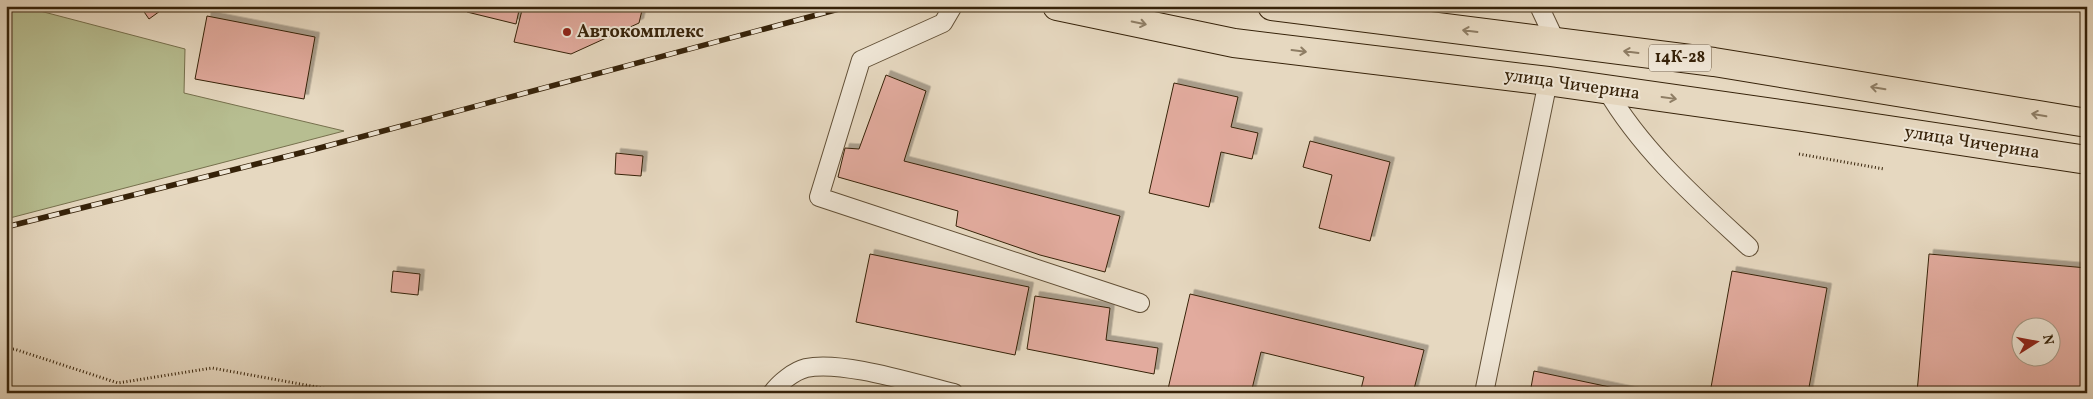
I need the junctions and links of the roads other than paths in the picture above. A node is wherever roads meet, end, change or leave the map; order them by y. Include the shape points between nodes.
1 (953, 6) edge
2 (1057, 6) edge
3 (1272, 6) edge
4 (1539, 6) edge
5 (1556, 42) junction
6 (1548, 81) junction
7 (1606, 89) junction
8 (2087, 123) edge
9 (2087, 160) edge
10 (1749, 247) dead end
11 (1140, 304) dead end
12 (772, 393) edge
13 (954, 393) edge
14 (1484, 393) edge

1 - 11 lane via 942,23 861,60 819,197
2 -> 6 main road, улица Чичерина / 14К-28 via 1234,43
5 -> 3 main road, 14К-28
4 - 5 lane
8 -> 5 main road, 14К-28 via 1714,62
6 - 7 main road, улица Чичерина / 14К-28
6 - 14 lane
7 -> 9 main road, улица Чичерина / 14К-28
7 - 10 lane via 1620,114 1674,178
12 - 13 lane via 778,384 806,368 842,367

